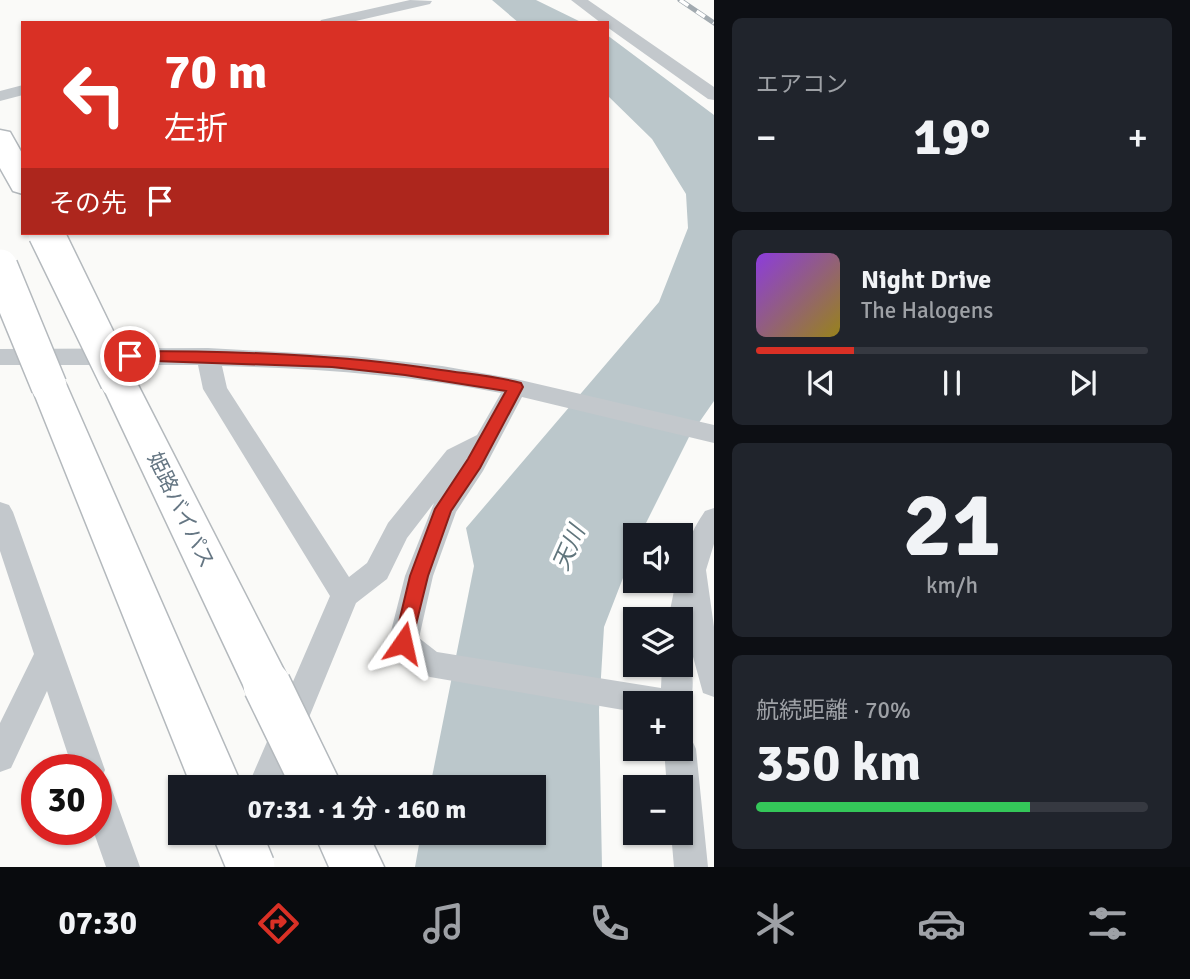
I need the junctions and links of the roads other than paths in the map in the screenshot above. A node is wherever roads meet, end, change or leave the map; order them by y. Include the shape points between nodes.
1 (578, 0) edge
2 (425, 1) edge
3 (336, 21) edge
4 (608, 21) edge
5 (609, 22) edge
6 (21, 91) edge
7 (714, 95) edge
8 (0, 96) edge
9 (0, 138) edge
10 (21, 181) edge
11 (47, 235) edge
12 (0, 267) edge
13 (208, 356) junction
14 (0, 357) edge
15 (516, 387) junction
16 (714, 434) edge
17 (485, 442) junction
18 (0, 512) edge
19 (714, 518) edge
20 (693, 571) joint
21 (345, 596) junction
22 (49, 654) junction
23 (714, 683) edge
24 (623, 694) edge
25 (83, 754) edge
26 (0, 757) edge
27 (681, 761) edge
28 (213, 775) edge
29 (269, 775) edge
30 (311, 775) edge
31 (112, 836) edge
32 (239, 845) edge
33 (242, 845) edge
34 (346, 845) edge
35 (123, 867) edge
36 (229, 867) edge
37 (251, 867) edge
38 (356, 867) edge
39 (691, 867) edge

1 - 4 street
2 - 3 street
5 - 7 street
6 - 8 street
9 - 10 highway
11 - 30 highway, 姫路バイパス, bridge
12 - 28 highway, bridge
13 - 14 street
13 - 15 street via 393,368
13 - 21 street via 215,389
15 - 16 street
15 - 17 street
17 - 21 street via 456,457 397,531 377,571
17 - 24 street via 444,509 403,643 430,663
18 - 22 street
19 - 20 street
20 - 23 street via 699,625
21 - 29 street
22 - 25 street
22 - 26 street
27 - 39 street
31 - 35 street
32 - 36 street
33 - 37 highway, bridge
34 - 38 highway

